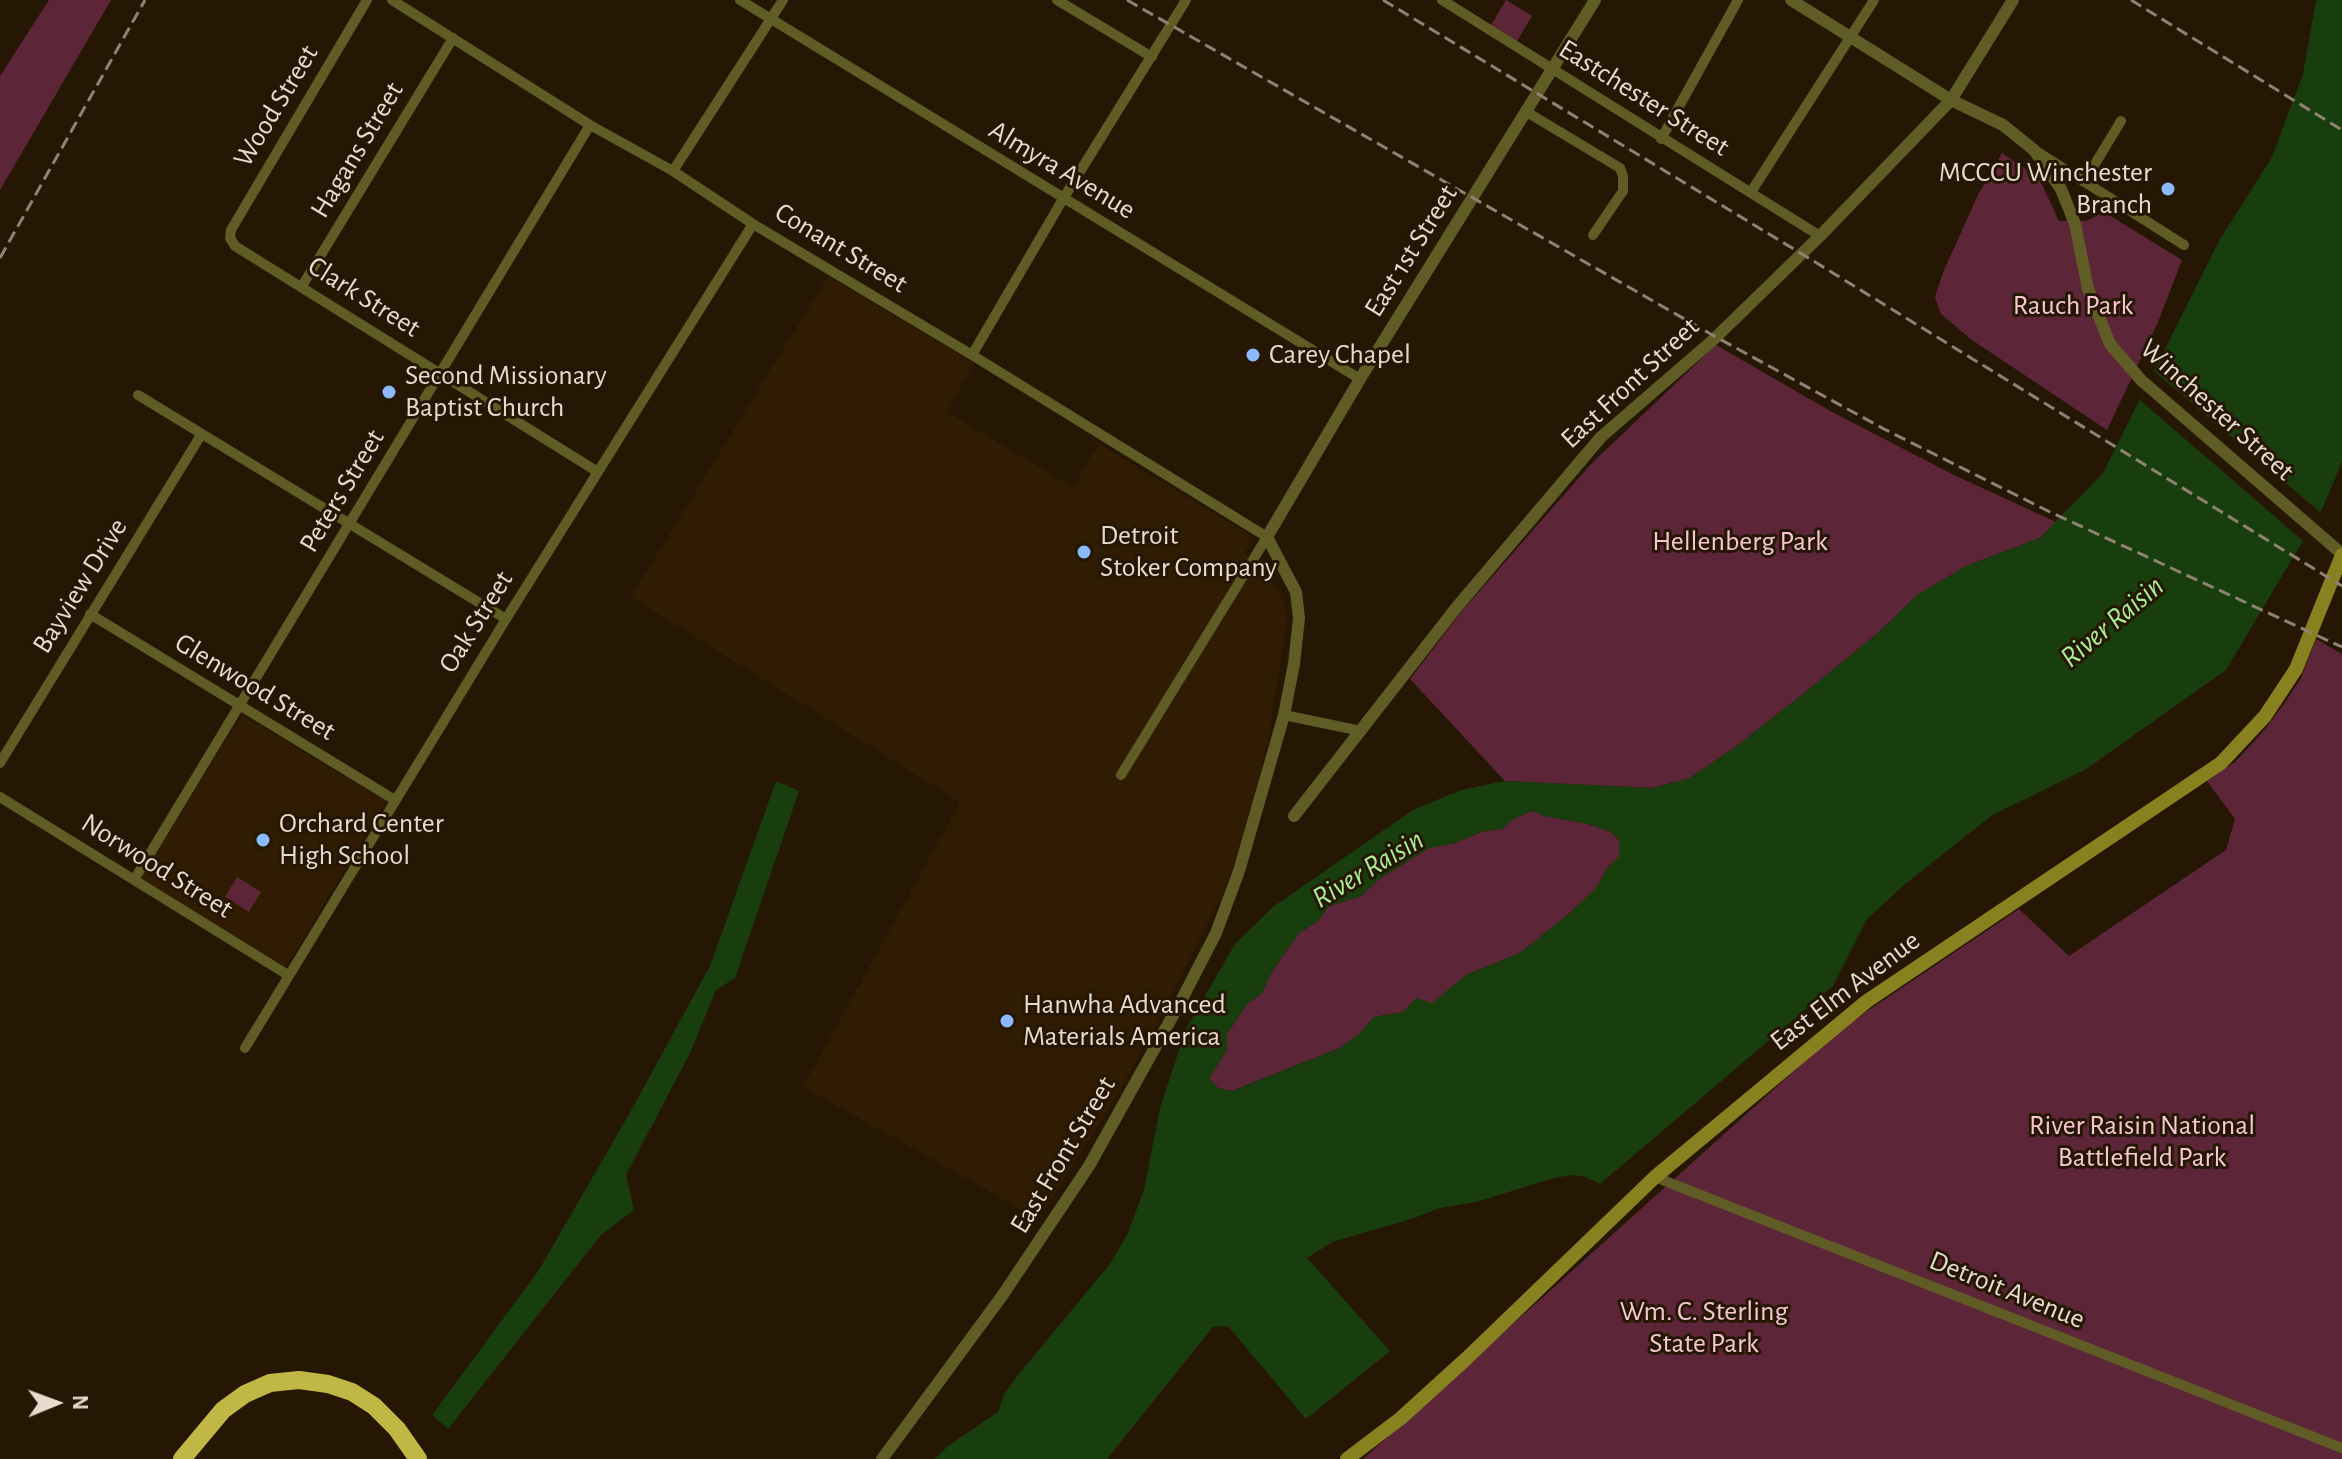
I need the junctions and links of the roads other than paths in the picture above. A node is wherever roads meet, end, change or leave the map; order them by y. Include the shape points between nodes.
1 (367, 0) edge
2 (392, 0) edge
3 (740, 0) edge
4 (783, 0) edge
5 (1057, 0) edge
6 (1186, 0) edge
7 (1442, 0) edge
8 (1595, 0) edge
9 (1738, 0) edge
10 (1791, 0) edge
11 (1874, 0) edge
12 (2013, 0) edge
13 (771, 19) junction
14 (1851, 37) junction
15 (453, 38) junction
16 (1152, 57) junction
17 (1551, 69) junction
18 (1951, 100) junction
19 (1525, 111) junction
20 (2121, 121) dead end
21 (590, 125) junction
22 (1661, 139) junction
23 (2034, 150) junction
24 (673, 171) junction
25 (2084, 182) junction
26 (1751, 192) junction
27 (1063, 199) junction
28 (753, 224) junction
29 (1593, 235) dead end
30 (1820, 236) junction
31 (230, 238) joint
32 (2184, 245) dead end
33 (302, 286) junction
34 (972, 355) junction
35 (442, 374) junction
36 (1360, 379) junction
37 (138, 395) dead end
38 (201, 435) junction
39 (598, 472) junction
40 (349, 526) junction
41 (1267, 537) junction
42 (2342, 554) edge
43 (90, 614) junction
44 (506, 619) junction
45 (240, 707) junction
46 (1284, 715) junction
47 (1361, 731) junction
48 (0, 763) edge
49 (1121, 775) dead end
50 (0, 797) edge
51 (395, 800) junction
52 (1294, 816) dead end
53 (134, 880) junction
54 (288, 975) junction
55 (245, 1048) dead end
56 (1655, 1177) junction
57 (207, 1429) junction
58 (2342, 1448) edge
59 (182, 1459) edge
60 (196, 1459) edge
61 (418, 1459) edge
62 (882, 1459) edge
63 (1347, 1459) edge

1 - 31 street, Wood Street
2 - 15 street, Conant Street
3 - 13 street, Almyra Avenue
4 - 13 street
5 - 16 street
6 - 16 street
7 - 17 street, Eastchester Street
8 - 17 street, East 1st Street
9 - 22 street
10 - 14 street, Winchester Street
11 - 14 street
12 - 18 street, East Front Street
13 - 24 street
13 - 27 street, Almyra Avenue
14 - 18 street, Winchester Street
14 - 26 street
15 - 21 street, Conant Street
15 - 33 street, Hagans Street
16 - 27 street
17 - 19 street, East 1st Street
17 - 22 street, Eastchester Street
18 - 23 street, Winchester Street via 2003,125
18 - 30 street, East Front Street
19 - 29 street via 1620,168 1623,191
19 - 36 street, East 1st Street
20 - 25 street
21 - 24 street, Conant Street
21 - 35 street, Peters Street
22 - 26 street, Eastchester Street
23 - 25 street, Winchester Street
23 - 42 street, Winchester Street via 2071,212 2088,289 2110,344 2141,380
24 - 28 street, Conant Street
25 - 32 street, Winchester Street
26 - 30 street, Eastchester Street
27 - 34 street
27 - 36 street, Almyra Avenue
28 - 34 street, Conant Street
28 - 39 street, Oak Street
30 - 47 street, East Front Street via 1712,341 1601,437 1515,536
31 - 33 street, Clark Street
33 - 35 street, Clark Street
34 - 41 street, Conant Street
35 - 39 street, Clark Street
35 - 40 street, Peters Street
36 - 41 street, East 1st Street
37 - 38 street
38 - 40 street
38 - 43 street, Bayview Drive
39 - 44 street, Oak Street
40 - 44 street
40 - 45 street, Peters Street
41 - 46 street, East Front Street via 1296,592 1299,618
41 - 49 street, East 1st Street
42 - 56 main road, East Elm Avenue via 2296,669 2257,726 2221,763 1867,1001
43 - 45 street, Glenwood Street
43 - 48 street, Bayview Drive
44 - 51 street, Oak Street
45 - 51 street, Glenwood Street
45 - 53 street, Peters Street
46 - 47 street
46 - 62 street, East Front Street via 1239,871 1216,933 1181,1001 1089,1166
47 - 52 street, East Front Street
50 - 53 street, Norwood Street
51 - 54 street, Oak Street
53 - 54 street, Norwood Street
54 - 55 street, Oak Street
56 - 58 street, Detroit Avenue
56 - 63 main road, East Elm Avenue via 1457,1368
57 - 59 highway
57 - 60 highway
57 - 61 highway via 223,1410 270,1383 328,1384 374,1406

